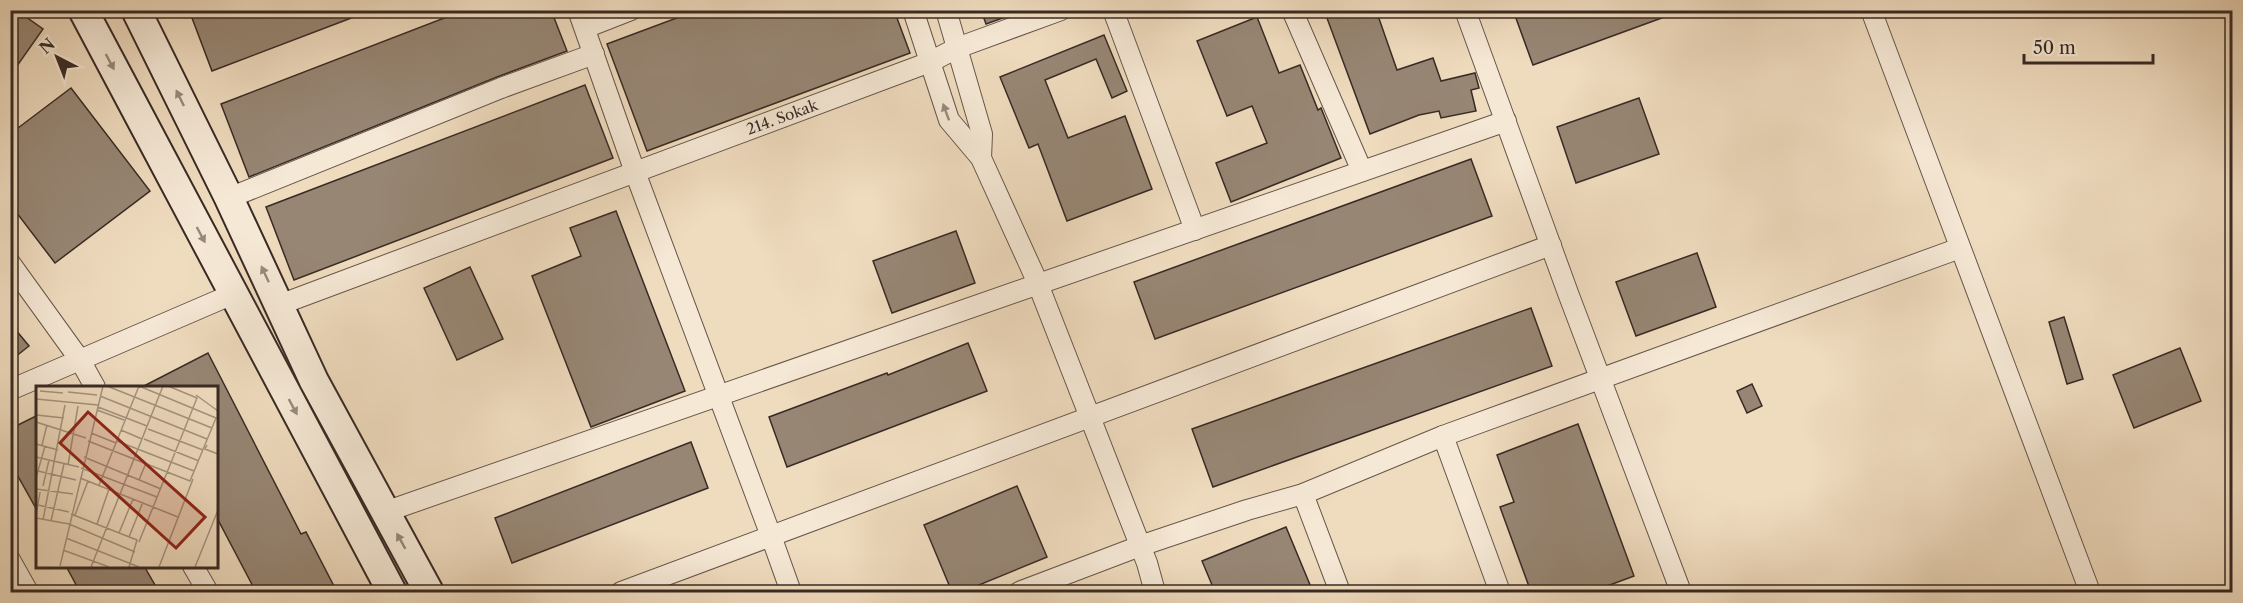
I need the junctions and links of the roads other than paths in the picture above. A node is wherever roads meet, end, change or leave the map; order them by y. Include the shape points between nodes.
1 (83, 10) edge
2 (136, 10) edge
3 (631, 10) edge
4 (913, 10) edge
5 (946, 10) edge
6 (1061, 10) edge
7 (1113, 10) edge
8 (1292, 10) edge
9 (1466, 10) edge
10 (1871, 10) edge
11 (582, 20) edge
12 (957, 48) junction
13 (594, 54) junction
14 (930, 62) junction
15 (1506, 121) junction
16 (981, 158) junction
17 (1362, 171) junction
18 (635, 172) junction
19 (229, 198) junction
20 (1195, 230) junction
21 (1551, 245) junction
22 (1960, 248) junction
23 (10, 263) edge
24 (1038, 284) junction
25 (233, 294) junction
26 (279, 305) junction
27 (80, 360) junction
28 (1601, 379) junction
29 (94, 386) edge
30 (10, 390) edge
31 (719, 396) junction
32 (1089, 416) junction
33 (1443, 436) junction
34 (1303, 494) junction
35 (385, 512) junction
36 (771, 536) junction
37 (1140, 546) junction
38 (10, 560) edge
39 (194, 567) edge
40 (28, 592) edge
41 (208, 592) edge
42 (392, 592) edge
43 (429, 592) edge
44 (621, 592) edge
45 (790, 592) edge
46 (1019, 592) edge
47 (1155, 592) edge
48 (1340, 592) edge
49 (1500, 592) edge
50 (1682, 592) edge
51 (2090, 592) edge

1 -> 25 main road
19 -> 2 main road
3 - 11 street
4 - 14 street
5 - 12 street
6 - 12 street
7 - 20 street
8 - 17 street
9 - 15 street
10 - 22 street
11 - 13 street
12 - 14 street, 214. Sokak
12 - 16 street via 982,134
13 - 18 street
13 - 19 street
16 -> 14 street via 949,120
14 - 18 street, 214. Sokak
15 - 17 street
15 - 21 street
16 - 24 street
17 - 20 street
18 - 26 street, 214. Sokak
18 - 31 street
26 -> 19 main road
20 - 24 street
21 - 28 street
21 - 32 street
22 - 28 street
22 - 51 street
23 - 27 street
24 - 31 street
24 - 32 street
25 - 27 street
25 -> 42 main road
26 - 35 main road via 314,381
27 - 29 street
27 - 30 street
28 - 33 street
28 - 50 street
31 - 35 street
31 - 36 street
32 - 36 street
32 - 37 street
33 - 34 street
33 - 49 street
34 - 37 street
34 - 48 street
43 -> 35 main road
36 - 44 street
36 - 45 street
37 - 46 street
37 - 47 street
38 - 40 street
39 - 41 street

